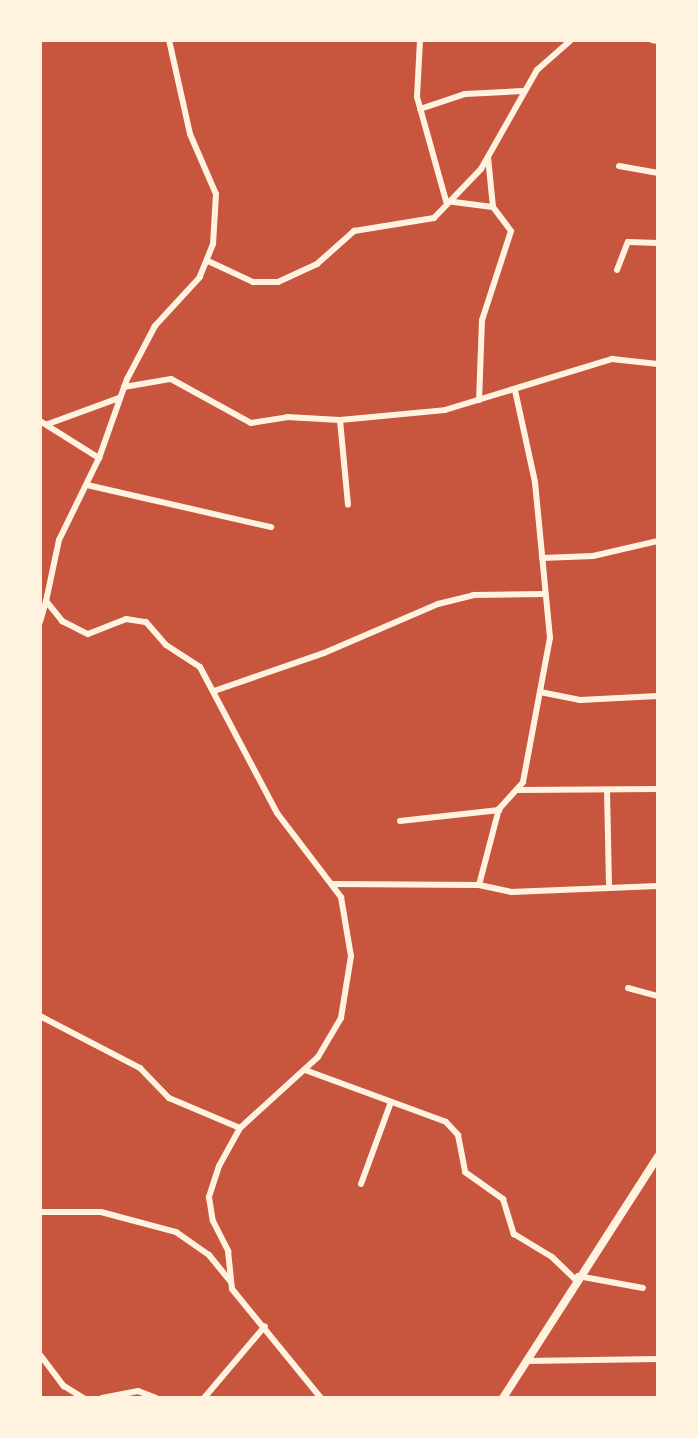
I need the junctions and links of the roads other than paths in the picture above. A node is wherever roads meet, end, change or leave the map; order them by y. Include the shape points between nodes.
1 (169, 40) edge
2 (420, 40) edge
3 (571, 40) edge
4 (652, 40) edge
5 (658, 41) edge
6 (522, 91) junction
7 (420, 109) junction
8 (488, 157) junction
9 (619, 166) dead end
10 (658, 173) edge
11 (446, 201) junction
12 (493, 207) junction
13 (658, 243) edge
14 (208, 261) junction
15 (617, 270) dead end
16 (658, 364) edge
17 (124, 387) junction
18 (515, 390) junction
19 (119, 398) junction
20 (479, 400) junction
21 (340, 420) junction
22 (40, 421) edge
23 (48, 424) junction
24 (99, 458) junction
25 (87, 485) junction
26 (348, 505) dead end
27 (271, 527) dead end
28 (658, 541) edge
29 (542, 558) junction
30 (545, 594) junction
31 (46, 601) junction
32 (40, 622) edge
33 (214, 691) junction
34 (540, 692) junction
35 (658, 696) edge
36 (658, 789) edge
37 (519, 790) junction
38 (607, 790) junction
39 (499, 810) junction
40 (400, 821) dead end
41 (332, 884) junction
42 (609, 884) junction
43 (479, 885) junction
44 (658, 886) edge
45 (628, 988) dead end
46 (658, 996) edge
47 (40, 1016) edge
48 (305, 1070) junction
49 (391, 1102) junction
50 (240, 1128) junction
51 (658, 1157) edge
52 (361, 1184) dead end
53 (40, 1212) edge
54 (577, 1278) junction
55 (230, 1281) junction
56 (643, 1288) dead end
57 (265, 1326) junction
58 (41, 1356) edge
59 (658, 1359) edge
60 (526, 1361) junction
61 (83, 1398) edge
62 (102, 1398) edge
63 (156, 1398) edge
64 (204, 1398) edge
65 (321, 1398) edge
66 (503, 1398) edge

1 - 14 street via 190,134 216,194 218,214
2 - 7 street
3 - 6 street
4 - 5 street
6 - 7 street via 465,94
6 - 8 street
7 - 11 street
8 - 11 street
8 - 12 street
9 - 10 street
11 - 12 street
11 - 14 street via 426,221 354,231 317,264 278,282 253,282
12 - 20 street via 508,224 511,241 491,280 482,320
13 - 15 street via 628,242
14 - 17 street via 147,338
16 - 18 street via 612,359
17 - 19 street
17 - 21 street via 171,379 251,423 287,417
18 - 20 street
18 - 29 street via 535,482
19 - 23 street
19 - 24 street
20 - 21 street via 424,413
21 - 26 street
22 - 23 street
23 - 24 street
24 - 25 street
25 - 27 street
25 - 31 street via 59,540
28 - 29 street via 593,556
29 - 30 street
30 - 33 street via 473,595 438,604 324,653
30 - 34 street via 550,638
31 - 32 street
31 - 33 street via 62,621 88,634 126,619 146,622 166,645 200,667
33 - 41 street via 235,741 277,813
34 - 35 street via 580,700
34 - 37 street
36 - 38 street
37 - 38 street
37 - 39 street
38 - 42 street
39 - 40 street
39 - 43 street
41 - 43 street
41 - 48 street via 351,936 346,1003 334,1033
42 - 43 street via 511,892
42 - 44 street
45 - 46 street
47 - 50 street via 102,1053 140,1068 169,1098
48 - 49 street
48 - 50 street
49 - 52 street
49 - 54 street via 453,1128 465,1172 503,1199 514,1234
50 - 55 street via 209,1197 213,1221 228,1251
51 - 54 street
53 - 55 street via 101,1212 176,1232 209,1255
54 - 56 street
54 - 60 street
55 - 57 street
57 - 64 street
57 - 65 street
58 - 61 street via 64,1386
59 - 60 street
60 - 66 street
62 - 63 street via 138,1391

